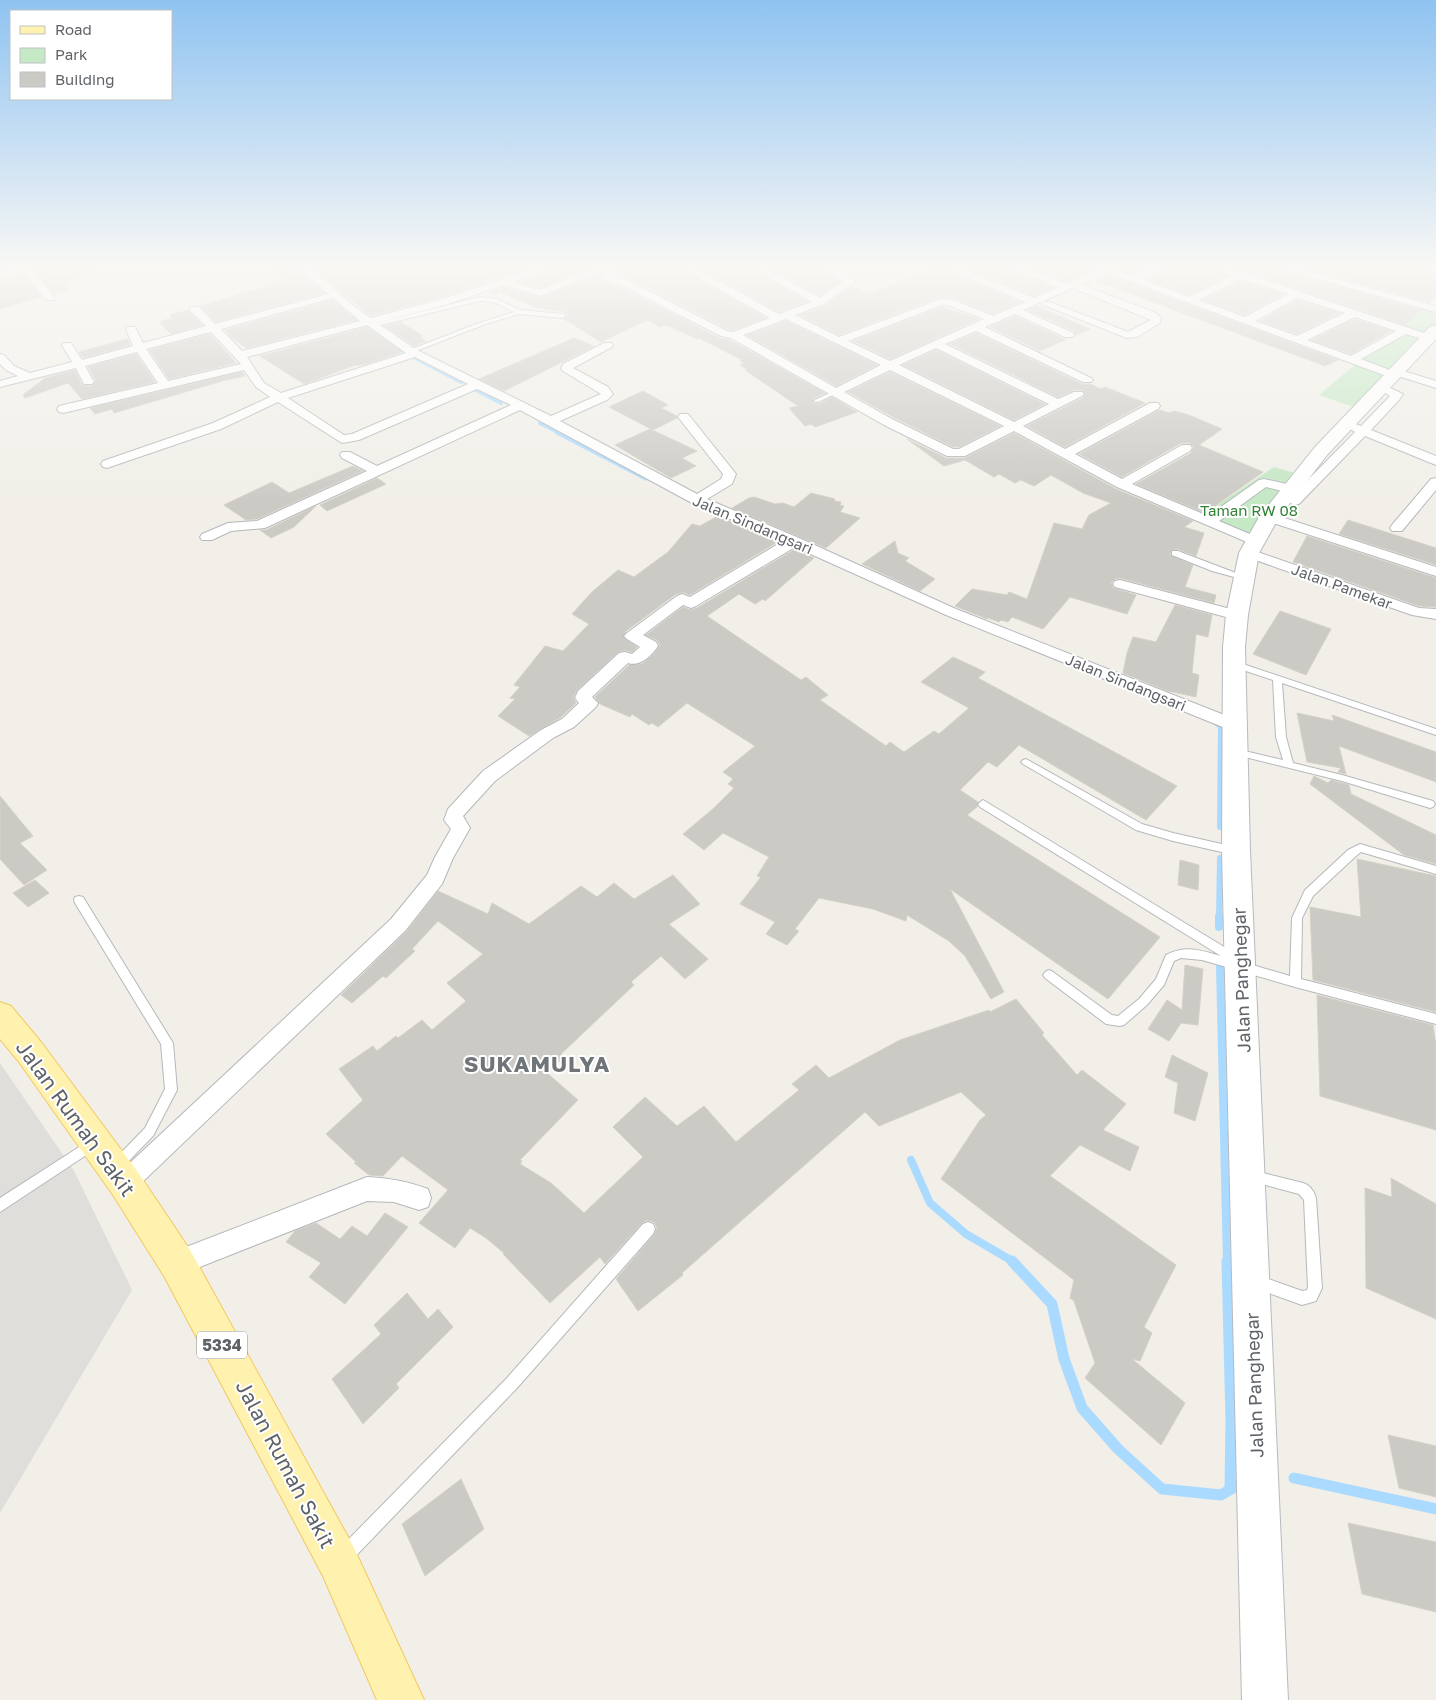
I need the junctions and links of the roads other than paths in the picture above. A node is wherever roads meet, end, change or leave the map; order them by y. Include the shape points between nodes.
1 (150, 344) edge
2 (230, 344) edge
3 (279, 344) edge
4 (400, 344) edge
5 (432, 344) edge
6 (751, 344) edge
7 (849, 344) edge
8 (936, 344) joint
9 (1012, 344) edge
10 (1310, 344) edge
11 (1380, 344) edge
12 (1422, 344) edge
13 (67, 345) dead end
14 (608, 345) dead end
15 (139, 347) junction
16 (413, 352) junction
17 (240, 354) junction
18 (0, 357) edge
19 (1352, 360) junction
20 (79, 364) junction
21 (891, 364) junction
22 (247, 366) junction
23 (49, 371) joint
24 (29, 376) junction
25 (1390, 378) junction
26 (1087, 380) dead end
27 (88, 382) dead end
28 (0, 384) edge
29 (165, 385) junction
30 (476, 385) junction
31 (1436, 385) edge
32 (836, 392) junction
33 (1078, 394) dead end
34 (278, 398) junction
35 (816, 401) dead end
36 (1058, 404) junction
37 (519, 406) junction
38 (1154, 406) dead end
39 (63, 409) dead end
40 (684, 417) dead end
41 (551, 421) junction
42 (1014, 427) junction
43 (1355, 428) junction
44 (1186, 448) dead end
45 (1066, 454) junction
46 (346, 455) dead end
47 (1436, 461) edge
48 (107, 464) dead end
49 (376, 471) junction
50 (1436, 482) edge
51 (1122, 484) junction
52 (1292, 495) junction
53 (697, 500) junction
54 (1269, 517) junction
55 (1208, 522) junction
56 (1397, 528) dead end
57 (207, 537) dead end
58 (794, 541) junction
59 (1252, 547) junction
60 (1175, 554) dead end
61 (1436, 572) edge
62 (1245, 578) junction
63 (1120, 584) dead end
64 (1436, 614) edge
65 (1237, 615) junction
66 (1234, 664) junction
67 (1277, 680) junction
68 (1436, 732) edge
69 (1236, 739) junction
70 (1026, 762) dead end
71 (1289, 765) junction
72 (982, 804) dead end
73 (1430, 804) dead end
74 (1236, 851) junction
75 (1436, 870) edge
76 (79, 900) dead end
77 (1240, 965) junction
78 (1049, 975) dead end
79 (1295, 982) junction
80 (0, 1016) edge
81 (1436, 1019) edge
82 (111, 1165) junction
83 (1248, 1175) junction
84 (420, 1198) dead end
85 (0, 1206) edge
86 (648, 1230) dead end
87 (177, 1263) junction
88 (1250, 1280) junction
89 (338, 1561) junction
90 (401, 1700) edge
91 (1265, 1700) edge

1 - 15 street
2 - 17 street
3 - 17 street
4 - 16 street, Jalan Sindangsari
5 - 16 lane
6 - 32 street
7 - 21 street
8 - 21 street
8 - 36 street
9 - 26 street
10 - 19 street
11 - 19 street
12 - 25 street, Jalan Panghegar
13 - 20 street
14 - 41 street via 567,366 607,394
15 - 20 street
15 - 29 street
16 - 30 street, Jalan Sindangsari
16 - 34 street
17 - 22 street
18 - 24 street via 10,368
19 - 25 street
20 - 23 street
20 - 27 street
21 - 32 street
21 - 42 street, Jalan Pamekar
22 - 29 street
22 - 34 street via 257,382
23 - 24 street
24 - 28 street
25 - 31 street
25 - 43 street, Jalan Panghegar
29 - 39 street
30 - 34 street via 346,440 338,438
30 - 37 street, Jalan Sindangsari
32 - 35 lane
32 - 42 street via 951,453 961,453
33 - 36 street
34 - 48 street via 217,426
36 - 42 street
37 - 41 street, Jalan Sindangsari
37 - 49 street
38 - 45 street
40 - 53 street via 730,474 727,482
41 - 53 street, Jalan Sindangsari
42 - 45 street, Jalan Pamekar
43 - 47 street
43 - 52 street, Jalan Panghegar via 1321,452
44 - 51 street
45 - 51 street, Jalan Pamekar
46 - 49 street
49 - 57 street via 260,525 228,527
50 - 56 street
51 - 55 street, Jalan Pamekar
52 - 54 street, Jalan Panghegar
52 - 55 street via 1264,483
53 - 58 street, Jalan Sindangsari
54 - 59 street, Jalan Panghegar
54 - 61 street
55 - 59 street, Jalan Pamekar
58 - 69 street, Jalan Sindangsari
58 - 82 street via 691,603 682,599 632,636 650,646 634,660 625,657 621,660 584,695 583,698 590,703 568,723 547,734 490,776 454,814 452,820 462,828 435,879 398,925
59 - 62 street, Jalan Panghegar
59 - 64 street, Jalan Pamekar via 1416,612
60 - 62 lane
62 - 65 street, Jalan Panghegar
63 - 65 street
65 - 66 street, Jalan Panghegar
66 - 67 lane
66 - 69 street, Jalan Panghegar
67 - 68 lane
67 - 71 lane via 1281,737
69 - 71 lane
69 - 74 street, Jalan Panghegar
70 - 74 lane via 1140,826
71 - 73 lane
72 - 77 lane
74 - 77 street, Jalan Panghegar
75 - 79 lane via 1371,850 1360,848 1352,853 1309,893 1297,918
76 - 82 lane via 167,1043 171,1090 149,1132
77 - 78 lane via 1180,952 1170,958 1160,982 1143,1002 1120,1021 1110,1020
77 - 79 lane
77 - 83 street, Jalan Panghegar
79 - 81 lane
80 - 82 main road, Jalan Rumah Sakit / 5334 via 30,1052
82 - 85 lane
82 - 87 main road, Jalan Rumah Sakit / 5334
83 - 88 street, Jalan Panghegar
83 - 88 lane via 1303,1189 1310,1198 1315,1288 1311,1296 1302,1298
84 - 87 street via 394,1190 367,1189
86 - 89 lane via 512,1383
87 - 89 main road, Jalan Rumah Sakit / 5334
88 - 91 street, Jalan Panghegar
89 - 90 main road, Jalan Rumah Sakit / 5334

